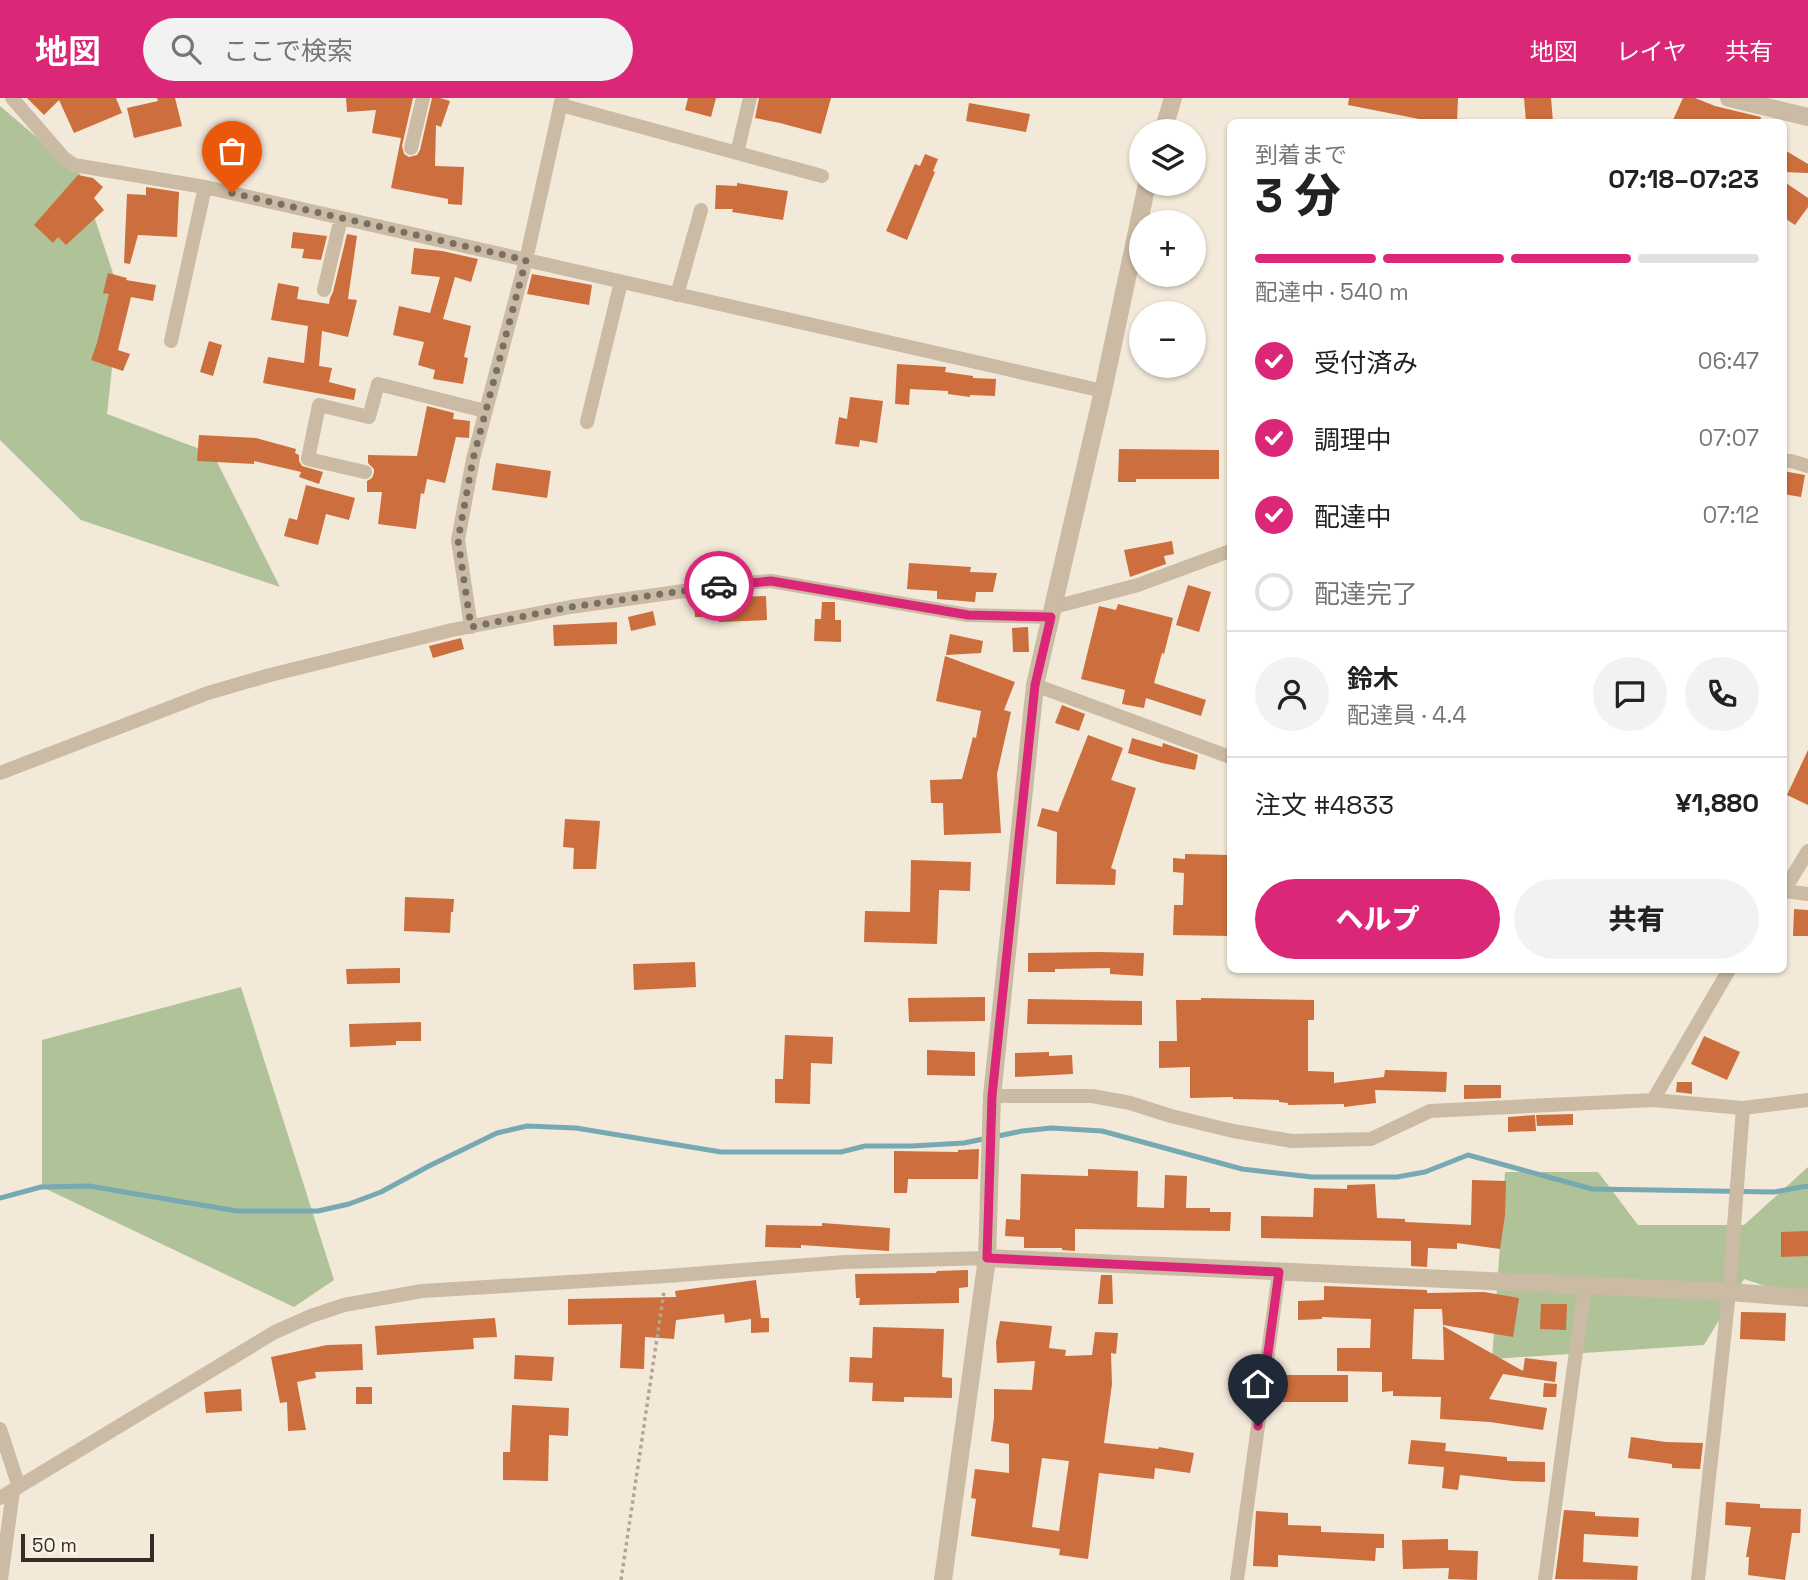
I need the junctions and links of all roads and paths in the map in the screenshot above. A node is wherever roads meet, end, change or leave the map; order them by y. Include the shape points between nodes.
1 (12, 98) edge
2 (423, 98) edge
3 (750, 98) edge
4 (1173, 98) edge
5 (1730, 98) edge
6 (562, 102) edge
7 (1808, 117) edge
8 (1167, 119) edge
9 (411, 148) dead end
10 (737, 153) junction
11 (822, 176) dead end
12 (205, 187) junction
13 (1144, 196) edge
14 (701, 210) dead end
15 (341, 218) junction
16 (526, 260) junction
17 (621, 282) junction
18 (324, 290) dead end
19 (677, 295) junction
20 (171, 341) dead end
21 (1103, 391) junction
22 (485, 411) junction
23 (587, 422) dead end
24 (1787, 461) edge
25 (1808, 466) edge
26 (365, 472) dead end
27 (1227, 552) edge
28 (1052, 612) junction
29 (471, 627) junction
30 (1035, 685) junction
31 (1227, 756) edge
32 (0, 773) edge
33 (1808, 851) edge
34 (1787, 886) edge
35 (1787, 891) edge
36 (1808, 894) edge
37 (1727, 973) edge
38 (992, 1096) junction
39 (1653, 1100) junction
40 (1808, 1100) edge
41 (1743, 1108) junction
42 (987, 1258) junction
43 (1279, 1272) junction
44 (667, 1276) junction
45 (1585, 1285) junction
46 (1729, 1292) junction
47 (1808, 1298) edge
48 (0, 1429) edge
49 (11, 1492) edge
50 (1, 1580) edge
51 (621, 1580) edge
52 (943, 1580) edge
53 (1237, 1580) edge
54 (1545, 1580) edge
55 (1698, 1580) edge

1 - 12 street via 74,164
2 - 9 street
3 - 10 street
4 - 8 street
5 - 7 street
6 - 10 street
6 - 16 street
10 - 11 street
12 - 15 street
12 - 20 street
13 - 21 street
14 - 19 street
15 - 16 street
15 - 18 street
16 - 17 street
16 - 22 street
17 - 19 street
17 - 23 street
19 - 21 street
21 - 28 street
22 - 26 street via 378,384 369,417 319,405 308,458
22 - 29 street via 458,540
24 - 25 street
27 - 28 street
28 - 29 street via 968,615 771,581 583,605
28 - 30 street
29 - 32 street via 208,693
30 - 31 street
30 - 38 street
33 - 34 street
35 - 36 street
37 - 39 street
38 - 39 street via 1092,1096 1292,1141 1371,1139 1430,1111
38 - 42 street
39 - 41 street
40 - 41 street
41 - 46 street
42 - 43 street
42 - 44 street via 845,1262
42 - 52 street
43 - 45 street
43 - 53 street
44 - 49 street via 422,1292 344,1305 275,1332
44 - 51 path
45 - 46 street
45 - 54 street
46 - 47 street
46 - 55 street
48 - 49 street
49 - 50 street

